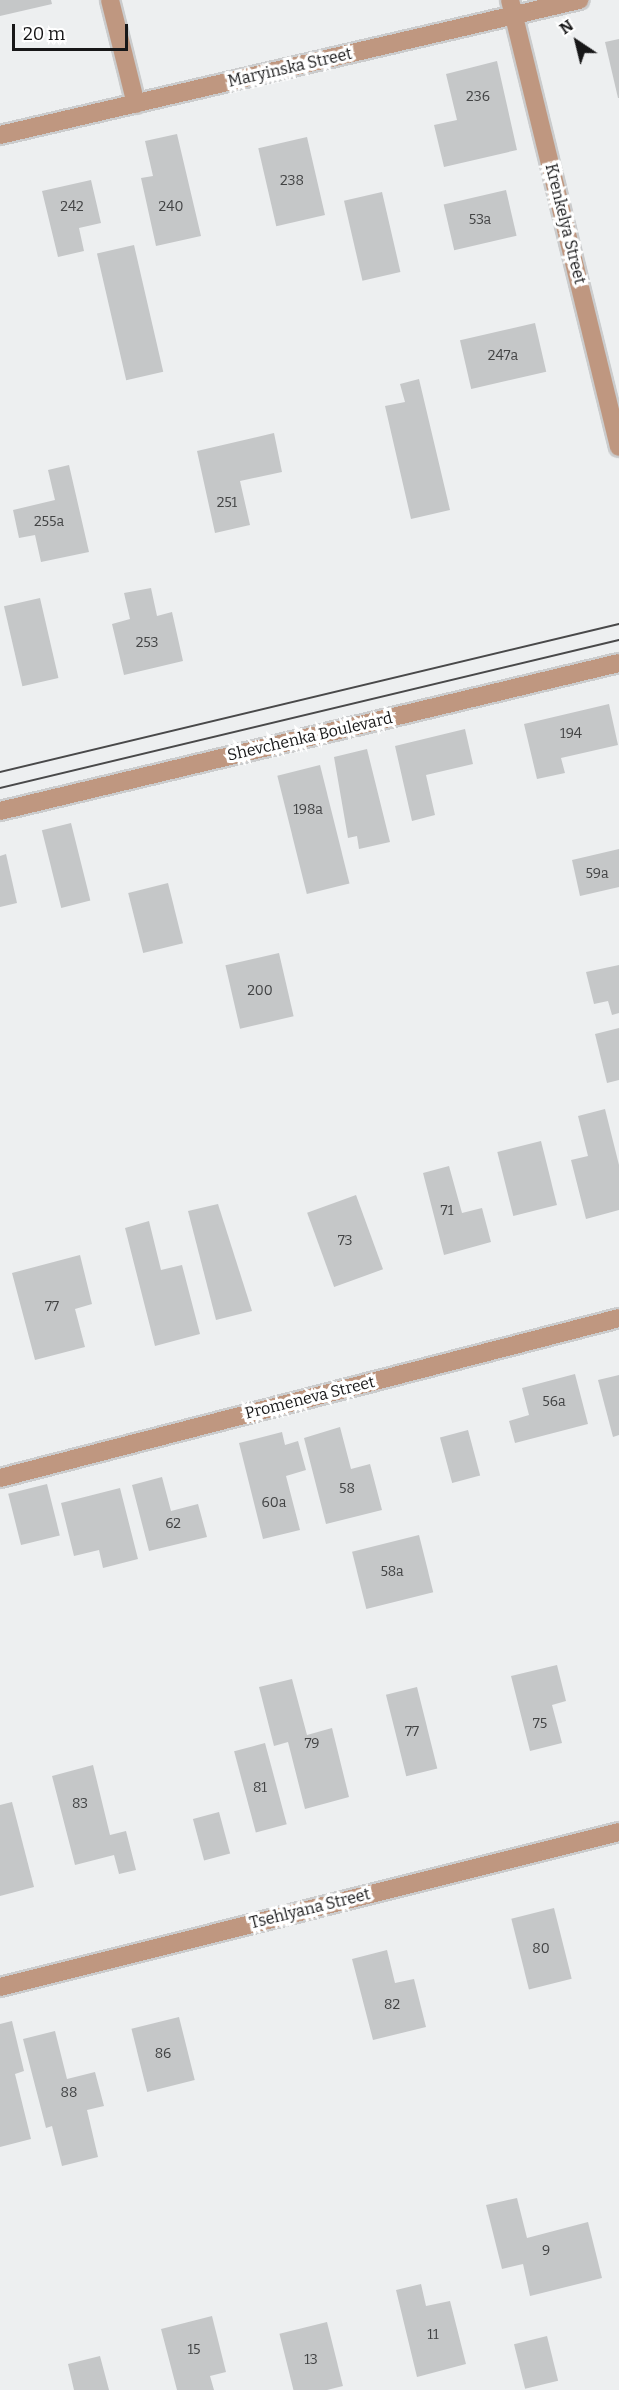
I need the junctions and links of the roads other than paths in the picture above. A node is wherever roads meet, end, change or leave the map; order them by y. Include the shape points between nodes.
1 (110, 0) edge
2 (579, 0) edge
3 (512, 8) edge
4 (136, 104) junction
5 (0, 135) edge
6 (619, 447) edge
7 (619, 663) edge
8 (0, 811) edge
9 (619, 1318) edge
10 (0, 1478) edge
11 (619, 1832) edge
12 (0, 1987) edge

1 - 4 street
2 - 3 street, Maryinska Street
3 - 4 street, Maryinska Street
3 - 6 street, Krenkelya Street
4 - 5 street, Maryinska Street
7 - 8 street, Shevchenka Boulevard
9 - 10 street, Promeneva Street
11 - 12 street, Tsehlyana Street

